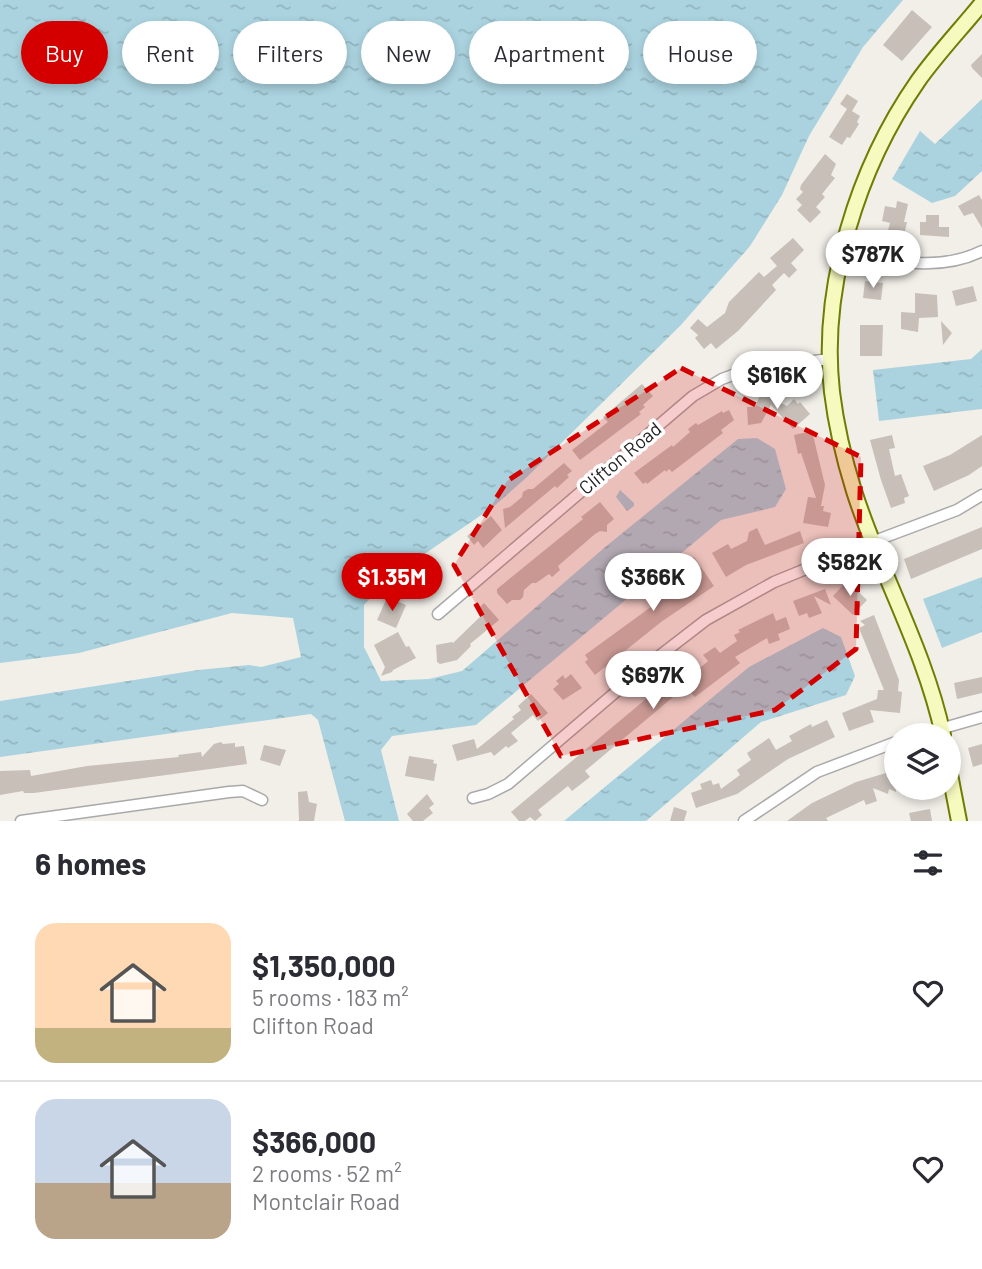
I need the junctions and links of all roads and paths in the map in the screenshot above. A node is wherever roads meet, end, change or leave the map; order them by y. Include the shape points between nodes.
1 (982, 3) edge
2 (982, 251) edge
3 (843, 253) junction
4 (830, 359) junction
5 (982, 495) edge
6 (872, 541) junction
7 (438, 614) dead end
8 (982, 717) edge
9 (939, 723) edge
10 (961, 725) edge
11 (884, 747) edge
12 (473, 798) dead end
13 (262, 800) dead end
14 (955, 800) edge
15 (21, 821) edge
16 (744, 821) edge
17 (959, 821) edge

1 - 3 street via 918,80 884,137 859,193
2 - 3 street via 944,263 916,264
3 - 4 street
4 - 6 street via 837,425
4 - 7 street, Clifton Road via 749,369 694,396
5 - 6 street via 957,510
6 - 9 street
6 - 12 street via 774,582 706,620 508,784
8 - 10 street
11 - 16 street via 817,772
13 - 15 street via 229,792
14 - 17 street

